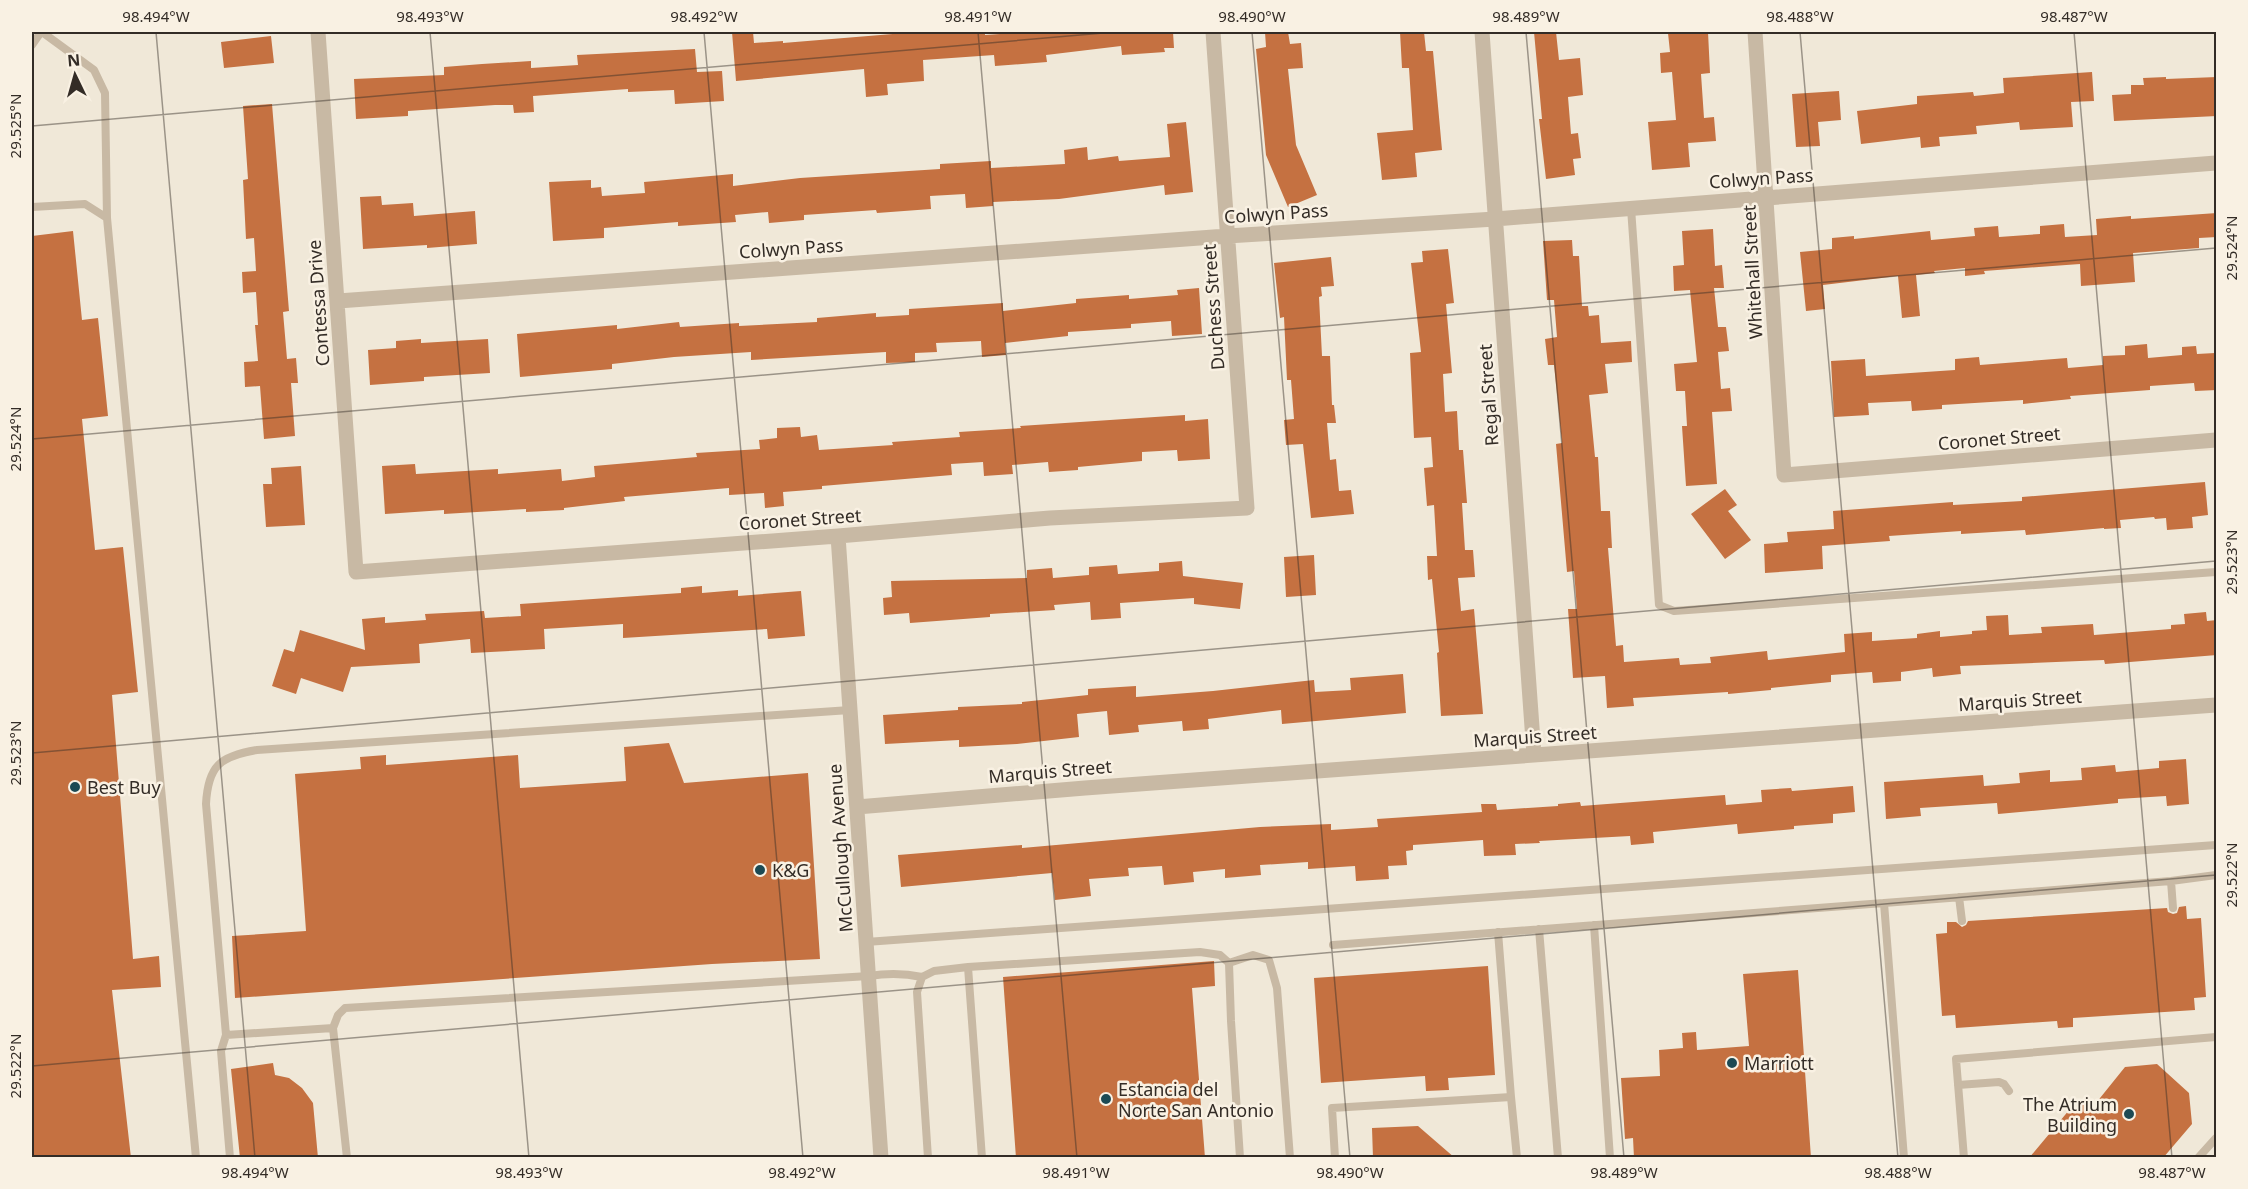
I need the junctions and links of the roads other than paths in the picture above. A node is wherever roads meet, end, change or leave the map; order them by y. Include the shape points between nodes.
1 (42, 32) edge
2 (318, 32) edge
3 (1213, 32) edge
4 (1482, 32) edge
5 (1755, 32) edge
6 (32, 45) edge
7 (2217, 163) edge
8 (1767, 197) junction
9 (32, 207) edge
10 (1631, 208) junction
11 (107, 218) junction
12 (1495, 219) junction
13 (1227, 236) junction
14 (338, 301) junction
15 (2217, 440) edge
16 (1784, 475) joint
17 (1247, 508) joint
18 (838, 536) junction
19 (356, 572) joint
20 (2217, 572) edge
21 (2217, 705) edge
22 (850, 710) junction
23 (1534, 755) junction
24 (856, 807) junction
25 (2217, 845) edge
26 (2217, 875) edge
27 (2171, 881) junction
28 (1959, 897) junction
29 (1884, 903) junction
30 (2173, 908) dead end
31 (1962, 921) dead end
32 (1594, 925) junction
33 (1539, 929) junction
34 (1498, 933) junction
35 (866, 942) junction
36 (1333, 945) dead end
37 (1229, 963) junction
38 (968, 967) junction
39 (869, 976) junction
40 (922, 977) junction
41 (333, 1028) junction
42 (226, 1035) junction
43 (2217, 1038) edge
44 (1959, 1085) junction
45 (2009, 1091) dead end
46 (1511, 1097) junction
47 (2217, 1138) edge
48 (196, 1158) edge
49 (230, 1158) edge
50 (347, 1158) edge
51 (881, 1158) edge
52 (928, 1158) edge
53 (982, 1158) edge
54 (1240, 1158) edge
55 (1290, 1158) edge
56 (1335, 1158) edge
57 (1517, 1158) edge
58 (1558, 1158) edge
59 (1610, 1158) edge
60 (1904, 1158) edge
61 (1964, 1158) edge
62 (2198, 1158) edge

1 - 6 lane
1 - 11 lane via 94,70 105,93
2 - 14 street, Contessa Drive
3 - 13 street, Duchess Street
4 - 12 street, Regal Street
5 - 8 street, Whitehall Street
7 - 8 street, Colwyn Pass
8 - 10 street, Colwyn Pass
8 - 16 street, Whitehall Street
9 - 11 lane via 85,204
10 - 12 street, Colwyn Pass
10 - 20 lane via 1659,605 1674,611
11 - 48 lane
12 - 13 street, Colwyn Pass
12 - 23 street, Regal Street
13 - 14 street, Colwyn Pass
13 - 17 street, Duchess Street
14 - 19 street, Contessa Drive
15 - 16 street, Coronet Street
17 - 18 street, Coronet Street via 1050,518
18 - 19 street, Coronet Street
18 - 22 street, McCullough Avenue
21 - 23 street, Marquis Street
22 - 24 street, McCullough Avenue
22 - 42 lane via 257,750 224,759 214,768 207,785 206,804
23 - 24 street, Marquis Street
24 - 35 street, McCullough Avenue
25 - 35 lane
26 - 27 lane
27 - 28 lane
27 - 30 lane
28 - 29 lane
28 - 31 lane
29 - 32 lane
29 - 60 lane
32 - 33 lane
32 - 59 lane
33 - 34 lane
33 - 58 lane
34 - 36 lane
34 - 46 lane
35 - 39 street, McCullough Avenue
37 - 38 lane via 1220,955 1200,952
37 - 54 lane
37 - 55 lane via 1253,955 1269,960 1277,988
38 - 40 lane via 934,970
38 - 53 lane
39 - 40 lane
39 - 41 lane via 345,1008
39 - 51 street, McCullough Avenue
40 - 52 lane via 917,992
41 - 42 lane
41 - 50 lane
42 - 49 lane via 221,1052
43 - 44 lane via 1956,1059
44 - 45 lane via 1999,1082
44 - 61 lane
46 - 56 lane via 1332,1108
46 - 57 lane
47 - 62 lane

